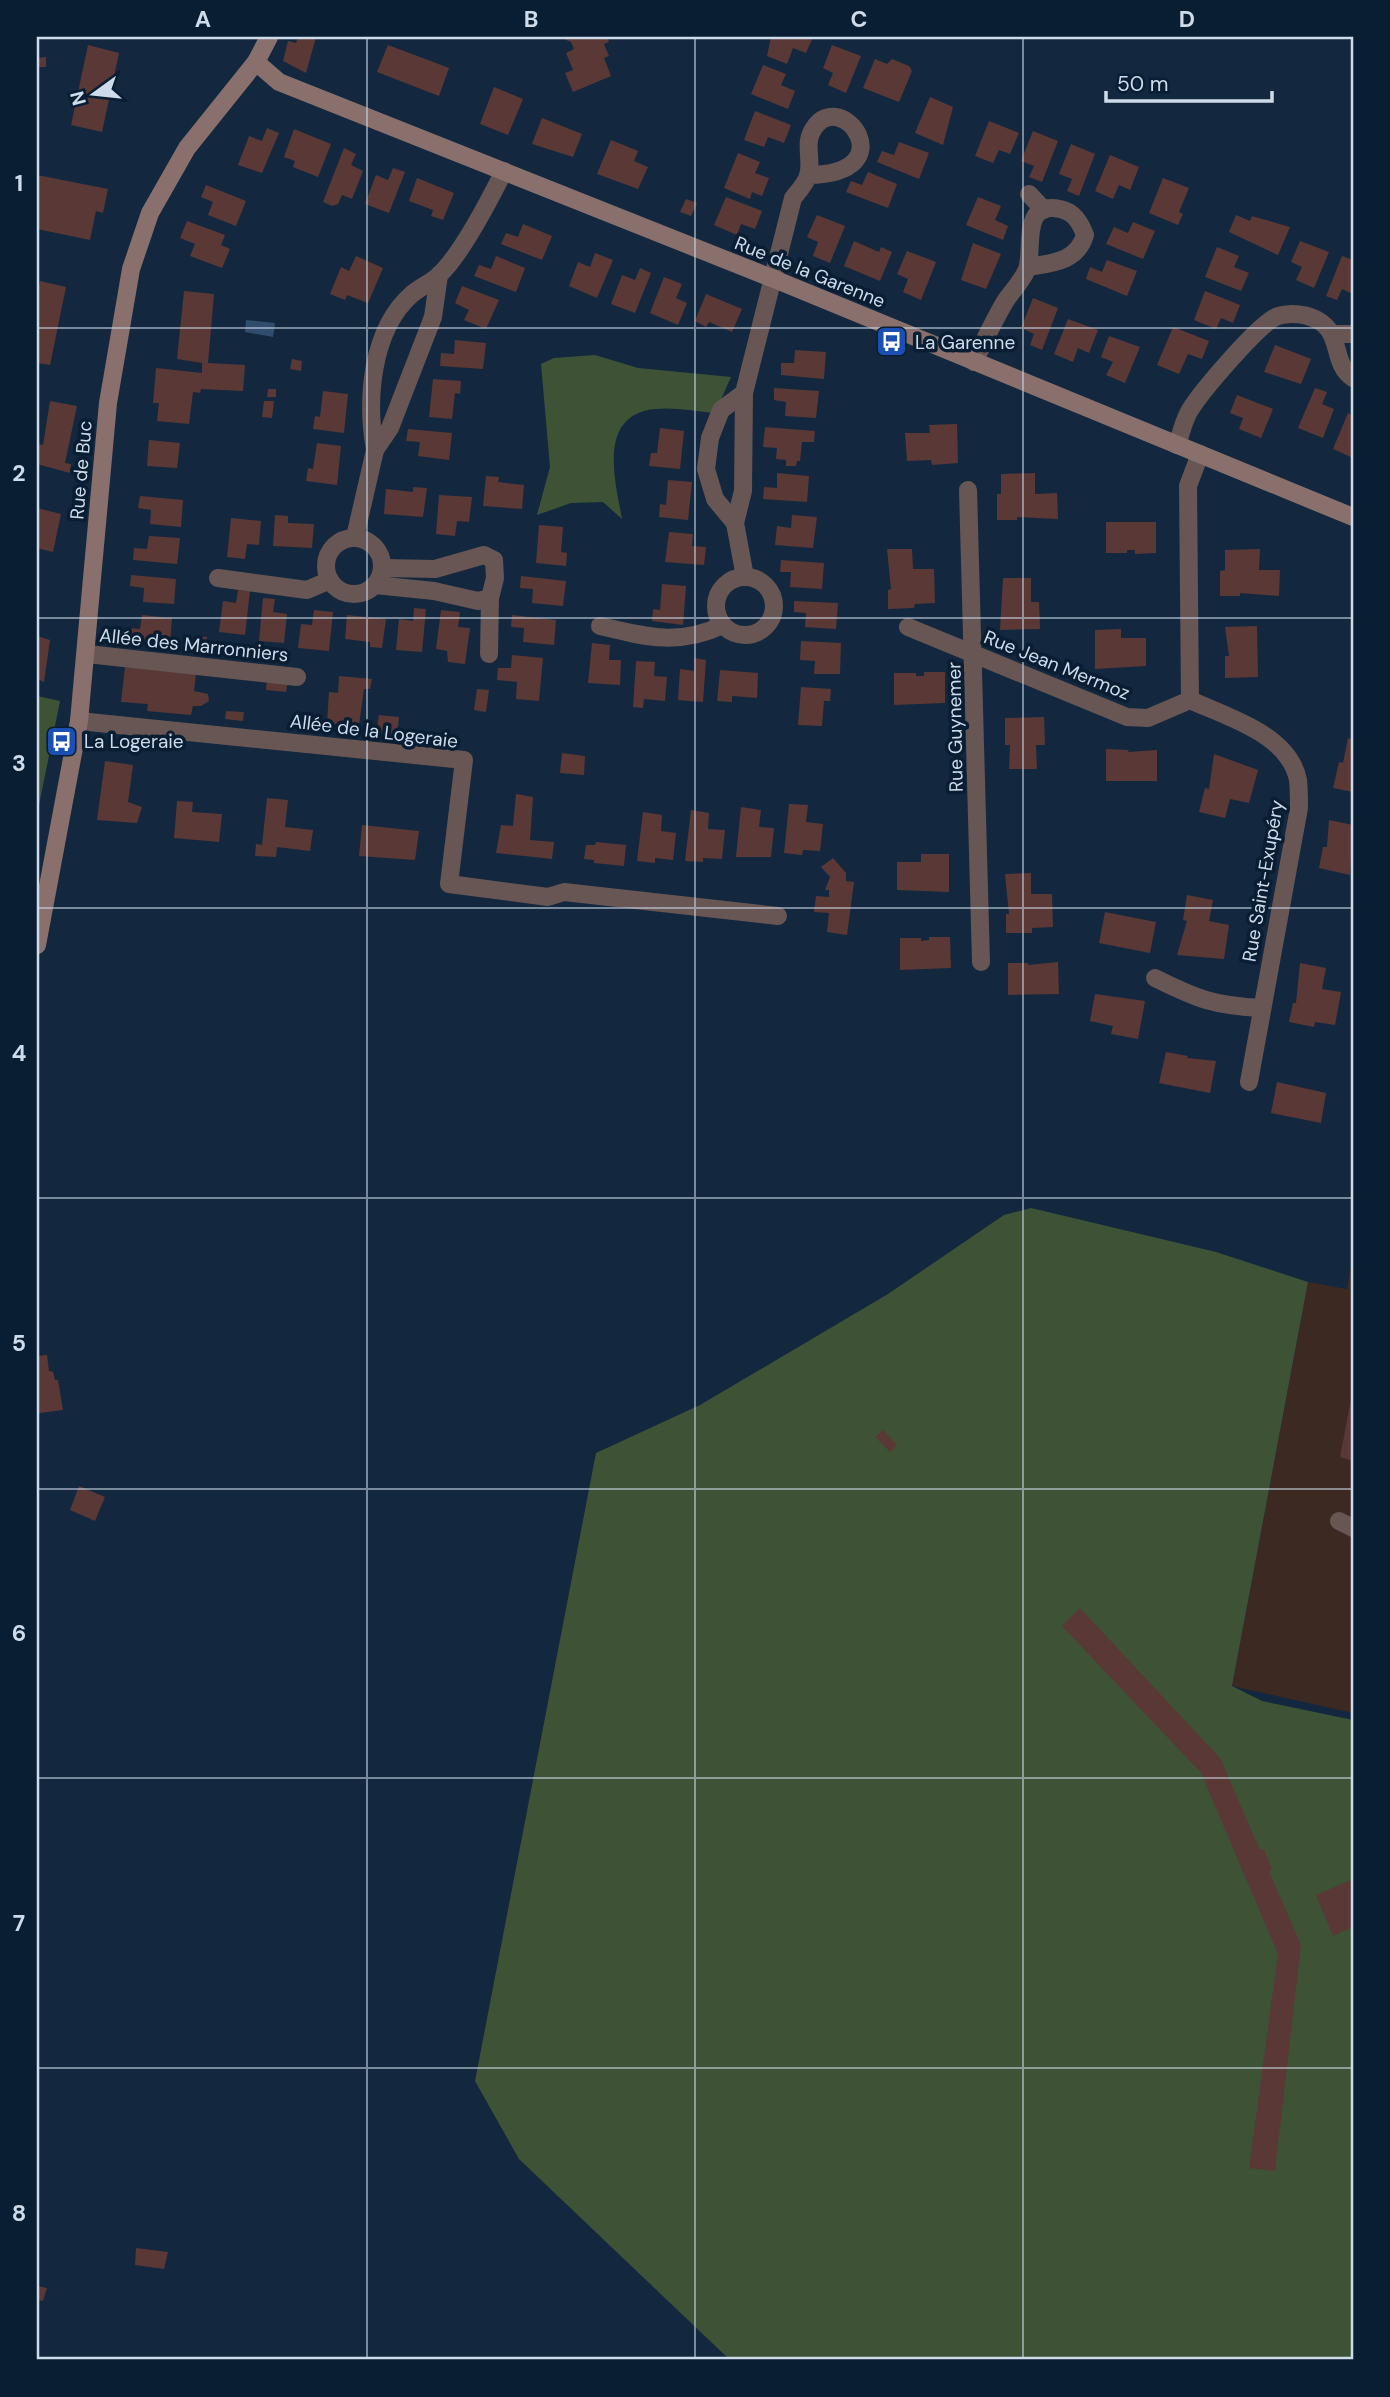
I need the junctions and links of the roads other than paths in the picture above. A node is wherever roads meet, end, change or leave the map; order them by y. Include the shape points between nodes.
1 (269, 37) edge
2 (256, 62) junction
3 (504, 171) junction
4 (808, 175) dead end
5 (1029, 194) dead end
6 (1044, 211) junction
7 (1028, 267) junction
8 (439, 275) junction
9 (774, 279) junction
10 (1334, 334) junction
11 (1353, 334) edge
12 (974, 362) junction
13 (1353, 378) edge
14 (744, 393) junction
15 (1177, 445) junction
16 (375, 450) junction
17 (1200, 454) junction
18 (968, 490) dead end
19 (1353, 517) edge
20 (735, 523) junction
21 (355, 537) junction
22 (383, 568) junction
23 (745, 577) junction
24 (218, 578) dead end
25 (330, 580) junction
26 (375, 585) junction
27 (489, 598) junction
28 (723, 625) junction
29 (600, 626) dead end
30 (908, 626) dead end
31 (974, 653) junction
32 (87, 654) junction
33 (489, 654) dead end
34 (297, 677) dead end
35 (1190, 700) junction
36 (79, 721) junction
37 (778, 916) dead end
38 (37, 945) edge
39 (981, 962) dead end
40 (1155, 978) dead end
41 (1262, 1008) junction
42 (1249, 1082) dead end

1 - 2 street, Rue de Buc
2 - 3 street, Rue de la Garenne via 279,82
2 - 32 street, Rue de Buc via 187,148 150,214 131,269 108,403
3 - 8 street via 486,208
3 - 9 street, Rue de la Garenne
4 - 9 street via 793,198
5 - 6 street
6 - 7 street via 1028,234
6 - 7 street via 1055,208 1088,222 1074,255
7 - 12 street
8 - 16 street via 433,317 390,428
8 - 16 street via 410,295 387,329 372,378 370,422
9 - 12 street, Rue de la Garenne
9 - 14 street
10 - 11 street
10 - 13 street via 1341,364
10 - 15 street via 1320,321 1299,314 1278,316 1261,327 1189,411
12 - 15 street, Rue de la Garenne
14 - 20 street via 743,492
14 - 20 street via 721,410 709,438 706,470 715,499
15 - 17 street, Rue de la Garenne
16 - 21 street
17 - 19 street, Rue de la Garenne
17 - 35 street via 1188,486
18 - 31 street, Rue Guynemer
20 - 23 street
21 - 22 street via 372,543
21 - 25 street via 338,542 328,555
22 - 26 street
22 - 27 street via 435,569 484,555 494,560
23 - 28 street via 727,583 717,599
23 - 28 street via 768,590 773,598 772,617 751,635 731,632
24 - 25 street via 307,590
25 - 26 street via 351,594
26 - 27 street via 478,601
27 - 33 street
28 - 29 street via 704,634 658,640
30 - 31 street, Rue Jean Mermoz
31 - 35 street, Rue Jean Mermoz via 1127,717 1148,718
31 - 39 street, Rue Guynemer
32 - 34 street, Allée des Marronniers
32 - 36 street, Rue de Buc
35 - 41 street, Rue Saint-Exupéry via 1259,732 1286,755 1298,778 1300,808
36 - 37 street, Allée de la Logeraie via 464,760 449,884
36 - 38 street, Rue de Buc
40 - 41 street via 1219,1006
41 - 42 street, Rue Saint-Exupéry

